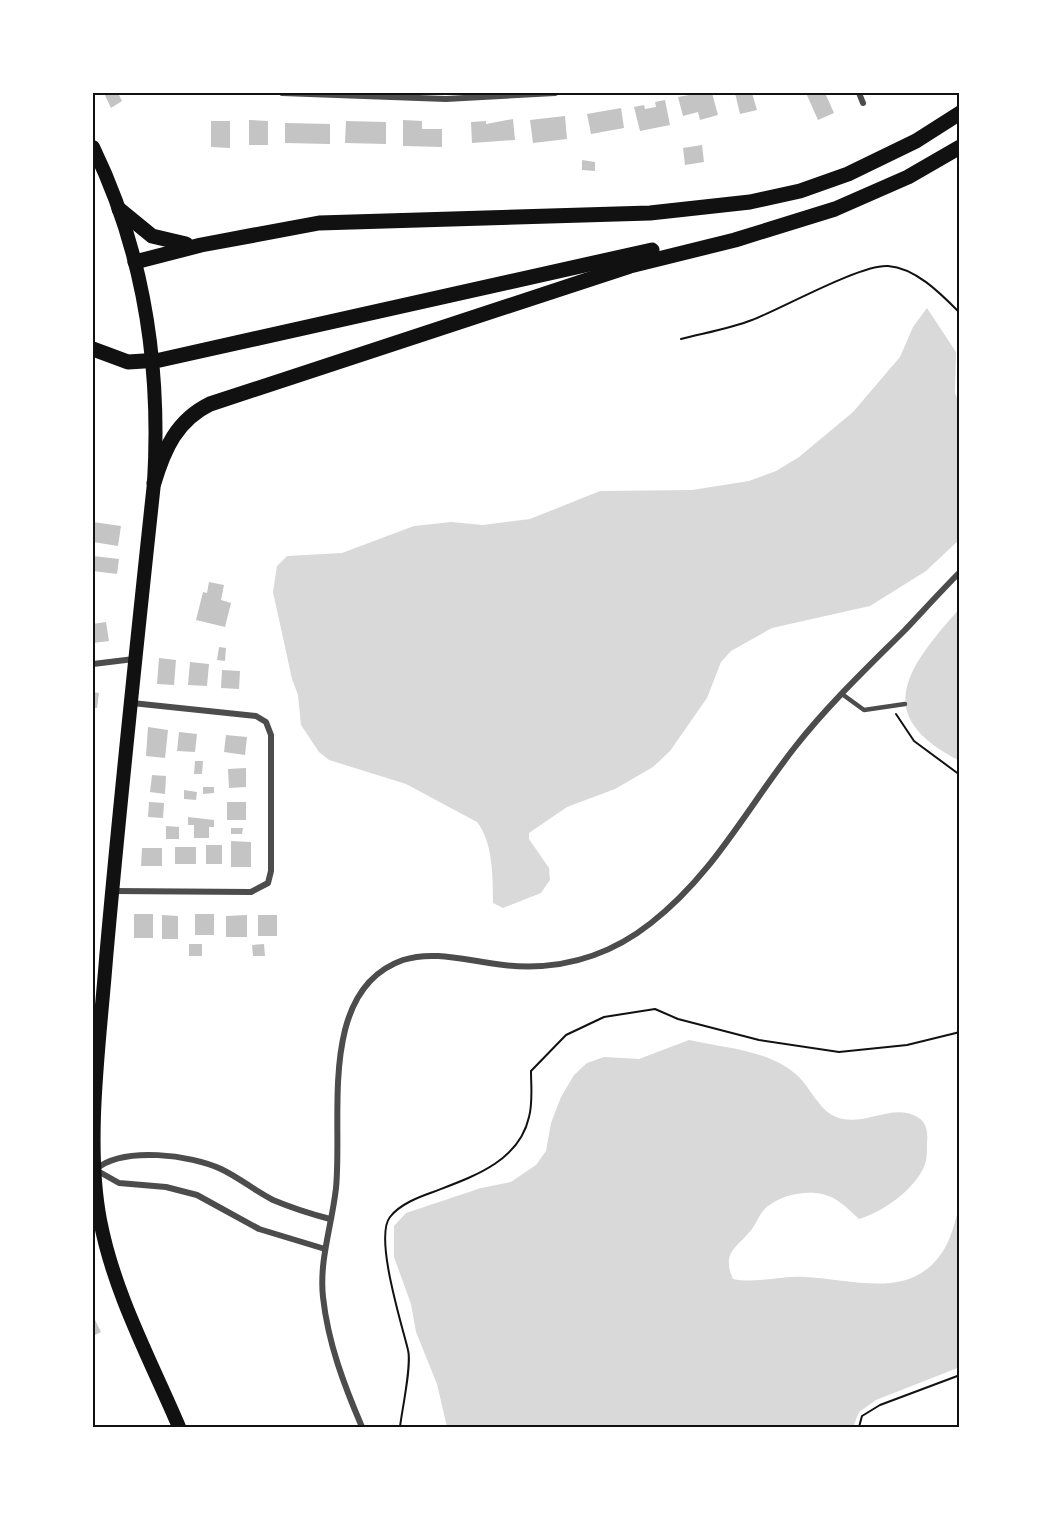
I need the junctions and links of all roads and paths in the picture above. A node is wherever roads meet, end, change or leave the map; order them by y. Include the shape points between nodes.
1 (282, 93) edge
2 (555, 93) edge
3 (859, 93) edge
4 (446, 96) edge
5 (863, 102) dead end
6 (960, 113) edge
7 (93, 147) edge
8 (960, 147) edge
9 (119, 209) junction
10 (784, 225) junction
11 (201, 245) junction
12 (135, 262) junction
13 (960, 313) edge
14 (681, 339) dead end
15 (93, 349) edge
16 (154, 483) junction
17 (960, 572) edge
18 (136, 658) junction
19 (93, 664) edge
20 (842, 694) junction
21 (131, 703) junction
22 (905, 704) dead end
23 (893, 706) junction
24 (960, 775) edge
25 (112, 891) junction
26 (960, 1032) edge
27 (94, 1170) edge
28 (330, 1219) junction
29 (325, 1249) junction
30 (960, 1375) edge
31 (179, 1427) edge
32 (362, 1427) edge
33 (400, 1427) edge
34 (859, 1427) edge

1 - 4 street
2 - 4 street
3 - 5 street
6 - 11 highway via 901,149 848,174 800,191 750,202 650,213 333,222
7 - 9 main road
8 - 10 highway via 883,189
9 - 11 highway via 159,239
9 - 12 main road
10 - 15 highway via 541,273 160,360 128,362
10 - 16 highway via 630,266 210,404 186,420 174,434
11 - 12 highway
12 - 16 main road via 156,394
13 - 14 path via 915,275 886,266 859,273 749,321
16 - 18 main road
17 - 20 street
18 - 19 street
18 - 21 main road
20 - 23 lane via 864,710
20 - 28 street via 791,752 706,871 664,912 625,942 580,960 547,967 416,957 397,963 373,979 354,1007 341,1043 337,1175
21 - 25 main road
21 - 25 street via 256,716 266,722 271,735 271,871 268,883 251,892
22 - 23 lane
23 - 24 path via 897,719 914,741
25 - 27 main road
26 - 33 path via 907,1045 839,1052 759,1040 678,1019 655,1009 604,1017 566,1035 531,1071 530,1116 519,1143 477,1175 412,1200 390,1217 384,1232 401,1331 409,1352
27 - 28 street via 118,1157 197,1161 222,1169 272,1199
27 - 29 street via 119,1183 166,1187 197,1195 259,1230
27 - 31 main road via 109,1259
28 - 29 street
29 - 32 street via 322,1281 328,1332
30 - 34 path via 880,1405 862,1416

